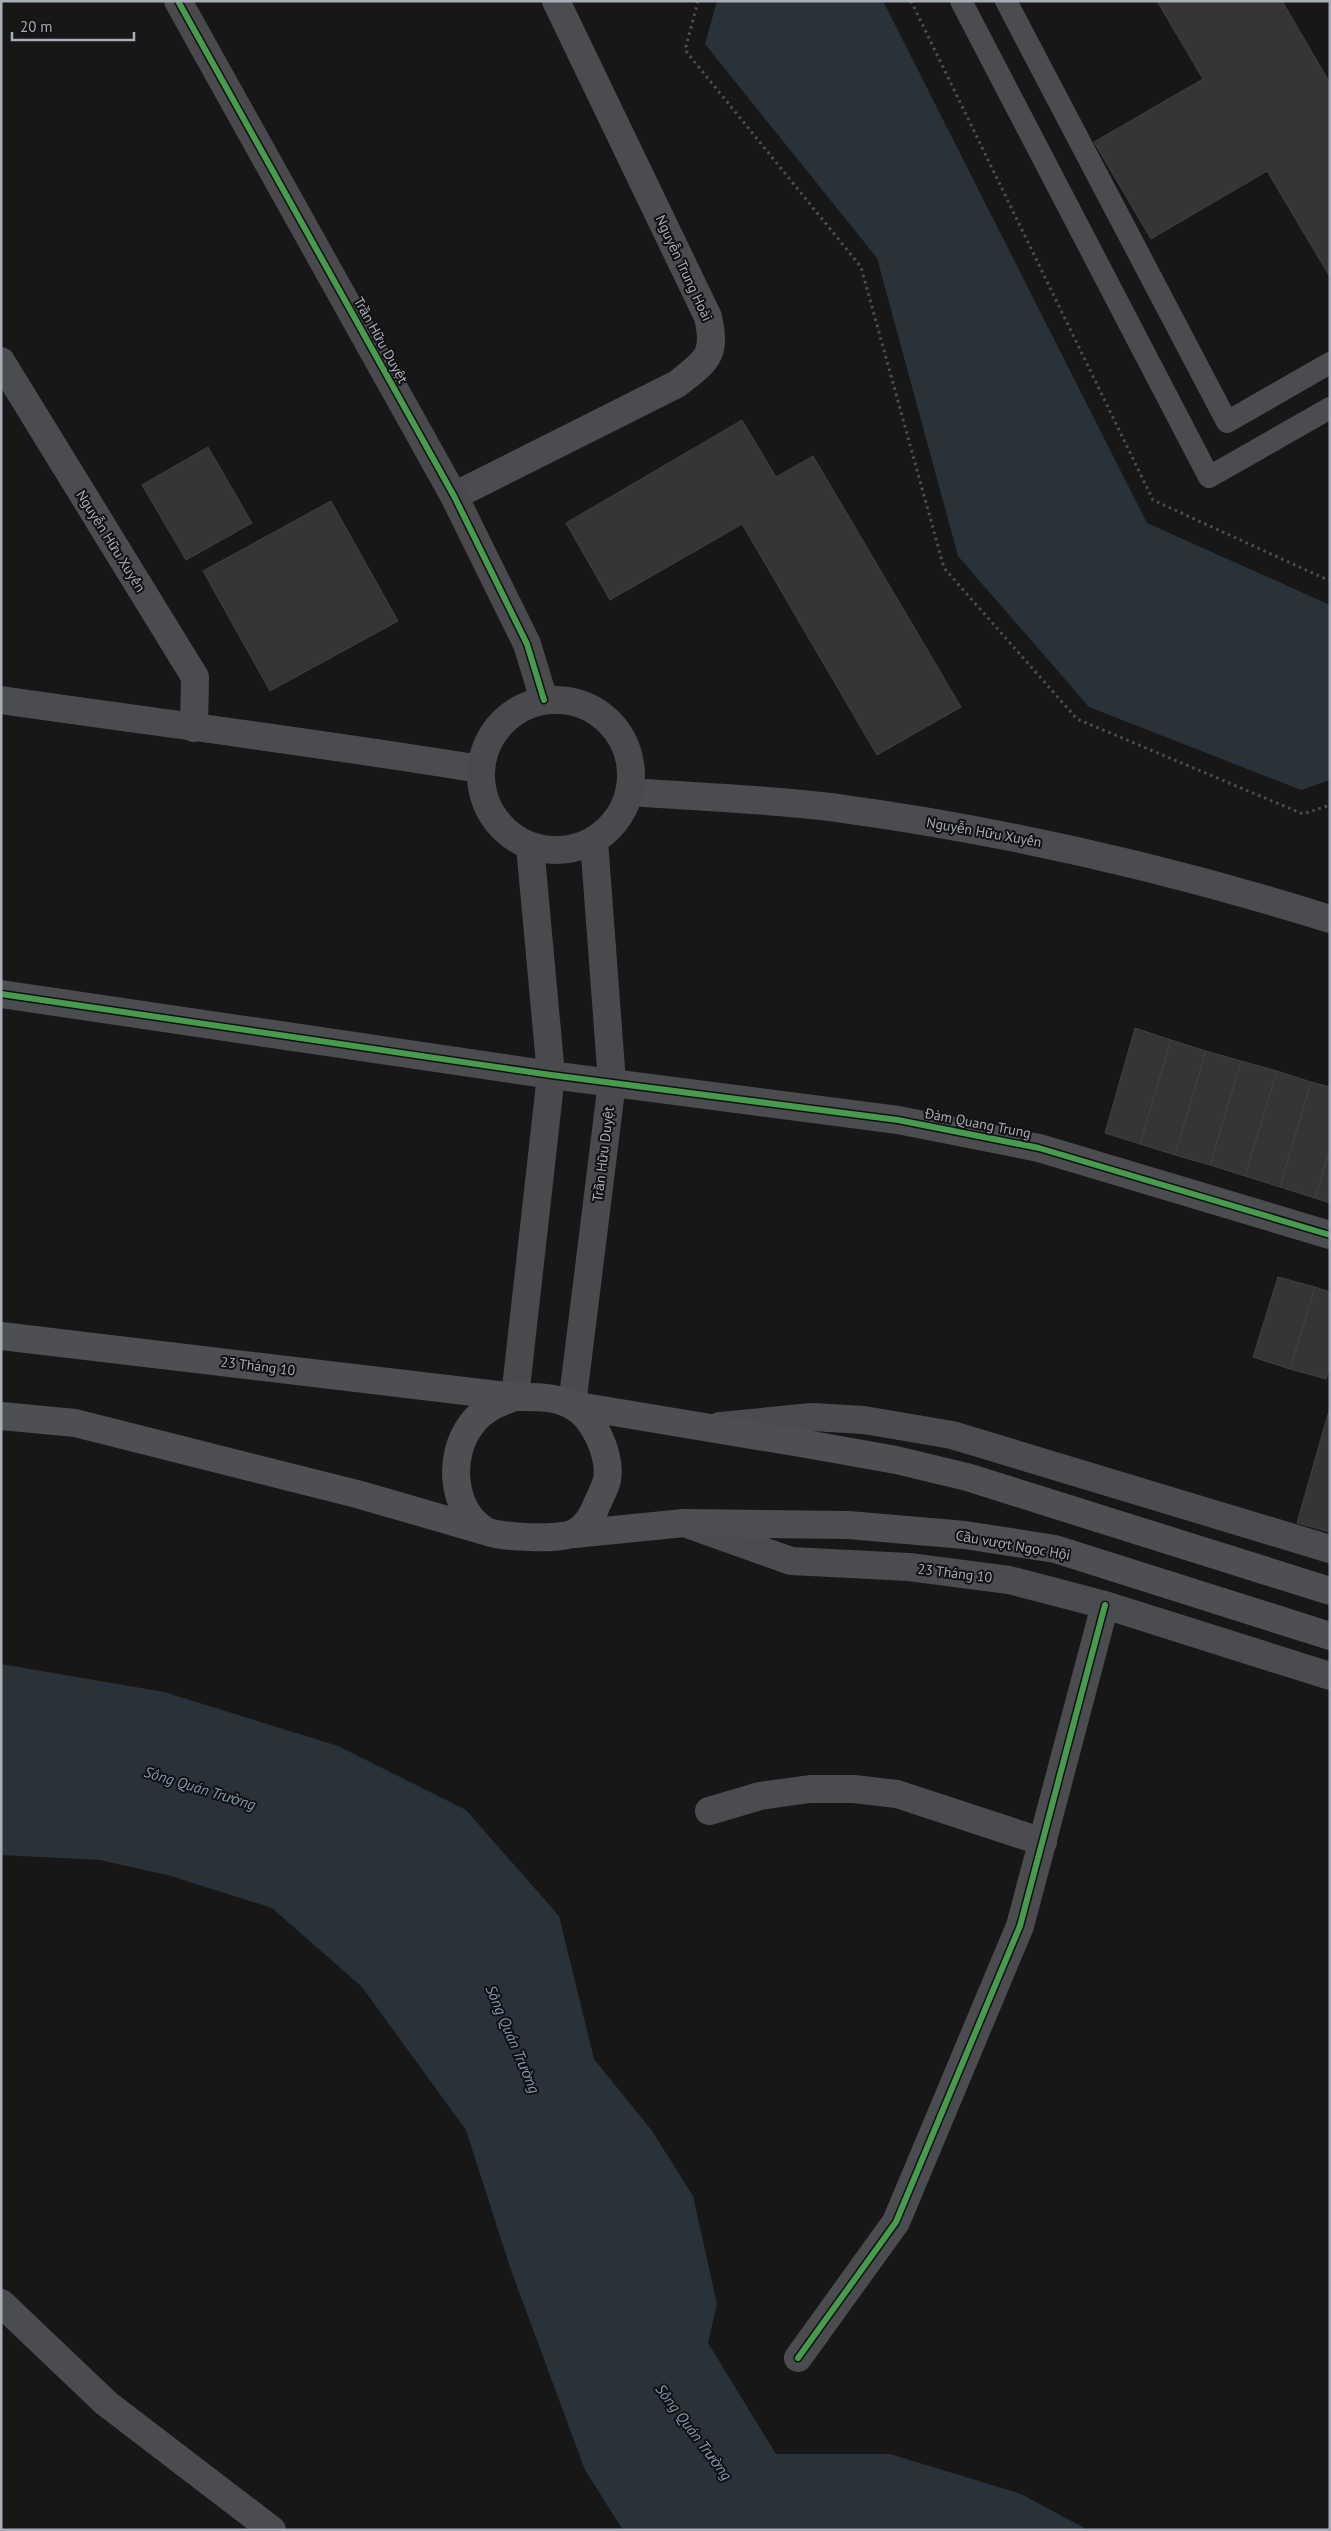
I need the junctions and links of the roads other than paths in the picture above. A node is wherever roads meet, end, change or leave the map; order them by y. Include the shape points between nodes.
1 (178, 1) edge
2 (556, 1) edge
3 (961, 1) edge
4 (1006, 1) edge
5 (1, 361) edge
6 (1330, 363) edge
7 (1330, 408) edge
8 (454, 496) junction
9 (1, 700) edge
10 (544, 700) junction
11 (194, 728) junction
12 (480, 769) junction
13 (630, 792) junction
14 (594, 841) junction
15 (530, 846) junction
16 (1330, 920) edge
17 (1, 994) edge
18 (551, 1074) junction
19 (612, 1082) junction
20 (1330, 1235) edge
21 (1, 1336) edge
22 (515, 1397) junction
23 (572, 1405) junction
24 (1, 1416) edge
25 (699, 1428) junction
26 (684, 1523) junction
27 (485, 1531) junction
28 (574, 1534) junction
29 (1330, 1549) edge
30 (1330, 1591) edge
31 (1104, 1605) junction
32 (1330, 1636) edge
33 (1330, 1676) edge
34 (709, 1811) dead end
35 (1043, 1842) junction
36 (1, 2303) edge
37 (798, 2358) dead end
38 (272, 2530) edge

1 - 8 street, Trần Hữu Duyệt
2 - 8 street, Nguyễn Trung Hoài via 708,316 713,338 705,361 677,384
3 - 7 lane via 1209,476
4 - 6 lane via 1227,422
5 - 11 street, Nguyễn Hữu Xuyến via 195,677
8 - 10 street, Trần Hữu Duyệt via 527,644
9 - 11 street
10 - 12 street via 520,708 500,724 486,745
10 - 13 street via 568,700 592,708 612,723 625,743 632,767
11 - 12 street via 332,744
12 - 15 street via 482,793 492,816 508,834
13 - 14 street via 623,812
13 - 16 street, Nguyễn Hữu Xuyến via 835,807 984,830 1110,857 1233,889
14 - 15 street via 573,849 552,851
14 - 19 street, Trần Hữu Duyệt
15 - 18 street
17 - 18 street, Đàm Quang Trung
18 - 19 street, Đàm Quang Trung
18 - 22 street
19 - 20 street, Đàm Quang Trung via 898,1120 1029,1146
19 - 23 street, Trần Hữu Duyệt
21 - 22 main road, 23 Tháng 10
22 - 23 main road via 535,1397
22 - 27 main road via 490,1406 471,1424 456,1461 457,1487 467,1511
23 - 25 main road
23 - 28 main road via 595,1428 606,1453 607,1479 593,1516
24 - 27 main road via 75,1423 357,1494
25 - 29 street via 812,1417 864,1420 952,1435
25 - 30 main road via 849,1452 967,1477
26 - 28 main road, 23 Tháng 10
26 - 31 street, 23 Tháng 10 via 791,1561 909,1568 1000,1579
26 - 32 main road, Cầu vượt Ngọc Hội via 848,1525 965,1535 1054,1549
27 - 28 main road via 532,1539
31 - 33 street, 23 Tháng 10
31 - 35 street
34 - 35 street via 760,1796 810,1789 854,1789 897,1794
35 - 37 street via 1020,1926 896,2222
36 - 38 street via 106,2403

